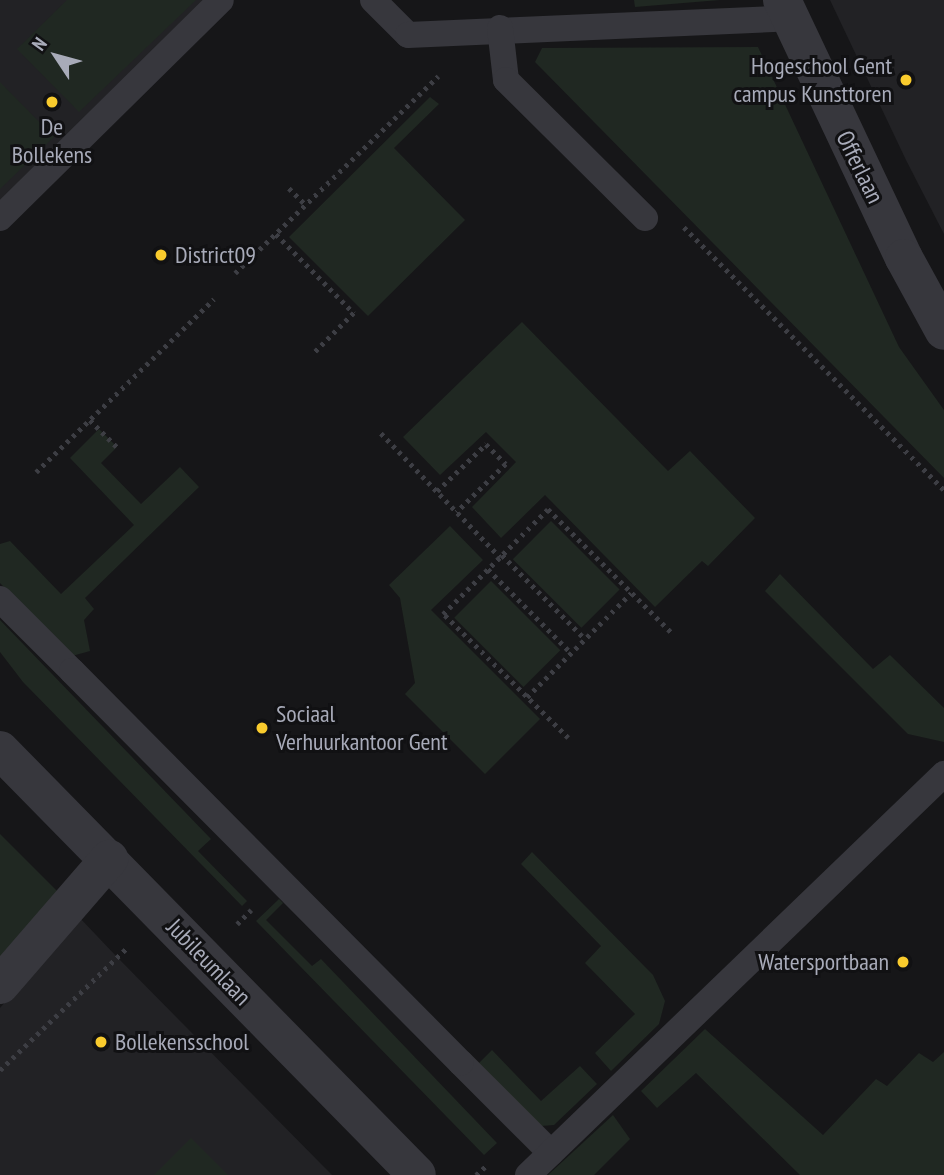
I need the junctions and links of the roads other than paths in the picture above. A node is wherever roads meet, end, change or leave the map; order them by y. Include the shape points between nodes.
1 (221, 0) edge
2 (373, 0) edge
3 (786, 9) edge
4 (493, 28) junction
5 (0, 218) edge
6 (645, 218) road end
7 (944, 331) edge
8 (0, 599) edge
9 (0, 750) edge
10 (944, 774) edge
11 (109, 859) junction
12 (0, 985) edge
13 (551, 1153) junction
14 (417, 1175) edge
15 (528, 1175) edge

1 - 5 lane
2 - 4 lane via 408,35
3 - 4 lane
3 - 7 street, Offerlaan
4 - 6 lane via 506,80
8 - 13 lane, bridge
9 - 11 street, Jubileumlaan
10 - 13 lane
11 - 12 street
11 - 14 street, Jubileumlaan
13 - 15 lane

